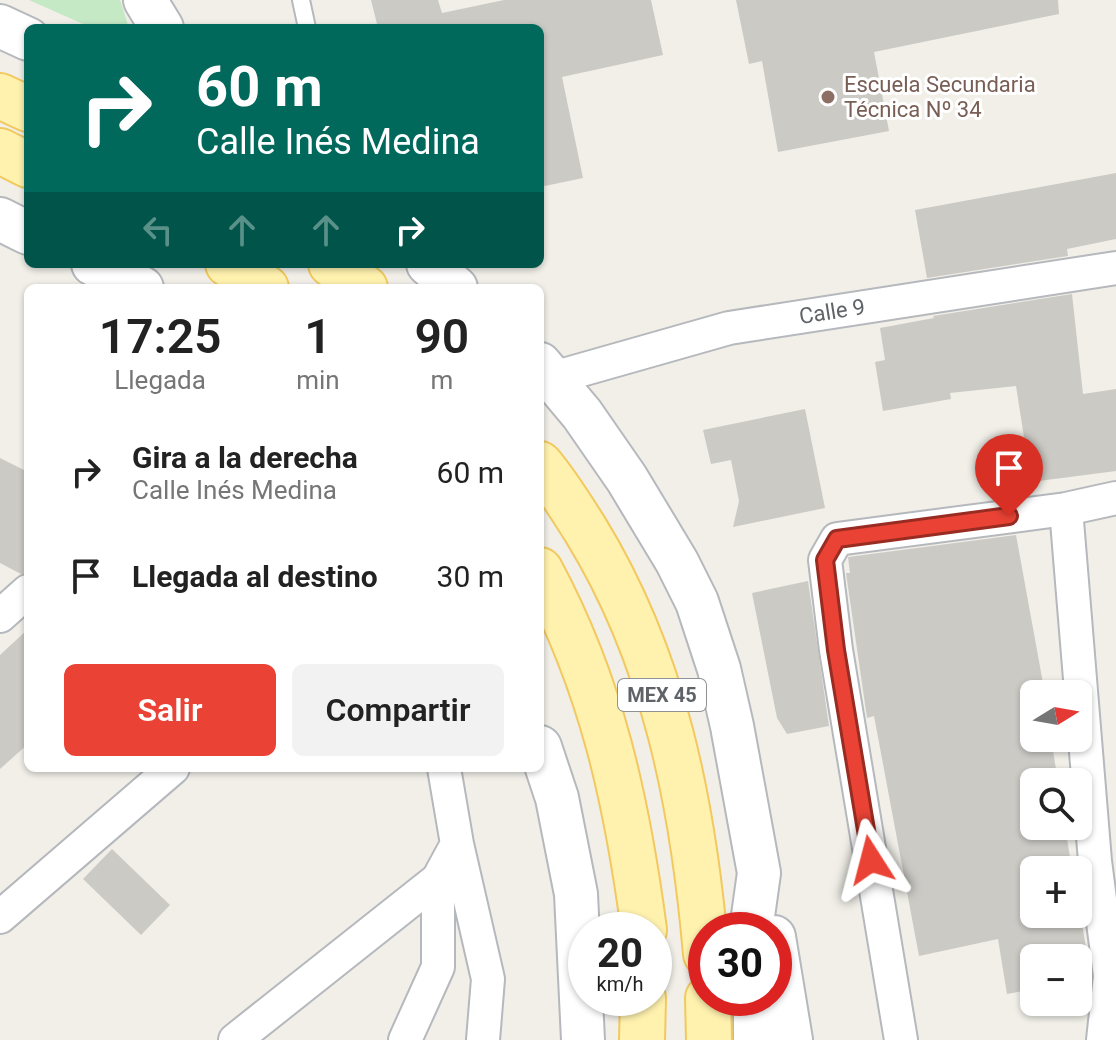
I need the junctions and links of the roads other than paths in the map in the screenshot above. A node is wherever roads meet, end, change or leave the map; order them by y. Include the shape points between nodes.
1 (145, 0) edge
2 (301, 0) edge
3 (160, 24) edge
4 (306, 24) edge
5 (0, 26) edge
6 (24, 37) edge
7 (0, 96) edge
8 (24, 107) edge
9 (0, 151) edge
10 (24, 163) edge
11 (0, 219) edge
12 (24, 231) edge
13 (101, 268) edge
14 (234, 268) edge
15 (337, 268) edge
16 (433, 268) edge
17 (1116, 268) edge
18 (134, 284) edge
19 (260, 284) edge
20 (359, 284) edge
21 (451, 284) edge
22 (547, 371) edge
23 (544, 470) edge
24 (1116, 498) edge
25 (1066, 509) junction
26 (544, 577) edge
27 (544, 759) edge
28 (168, 772) edge
29 (445, 772) edge
30 (457, 844) junction
31 (1106, 852) edge
32 (759, 873) junction
33 (438, 879) junction
34 (642, 912) edge
35 (701, 912) edge
36 (754, 912) edge
37 (768, 912) edge
38 (1109, 913) edge
39 (0, 917) edge
40 (643, 1016) edge
41 (708, 1016) edge
42 (755, 1016) edge
43 (787, 1016) edge
44 (235, 1040) edge
45 (405, 1040) edge
46 (483, 1040) edge
47 (583, 1040) edge
48 (642, 1040) edge
49 (709, 1040) edge
50 (755, 1040) edge
51 (791, 1040) edge
52 (901, 1040) edge
53 (1103, 1040) edge

1 - 3 street
2 - 4 lane
5 - 6 street
7 - 8 main road
9 - 10 main road
11 - 12 street
13 - 18 street
14 - 19 main road
15 - 20 main road
16 - 21 street
17 - 22 street, Calle 9 via 729,328
22 - 32 street via 627,479 697,602 729,711
23 - 35 main road, MEX 45 via 603,559 638,629 661,692 680,763
24 - 25 street
25 - 31 street
25 - 52 street via 837,539 825,560
26 - 34 main road, MEX 45 via 566,618 606,728
27 - 47 street via 576,894
28 - 39 street
29 - 30 street
30 - 33 street
30 - 46 street via 488,979
31 - 38 street
32 - 36 street
32 - 37 street
33 - 44 street
33 - 45 street via 438,967
38 - 53 street
40 - 48 main road
41 - 49 main road
42 - 50 street
43 - 51 street

